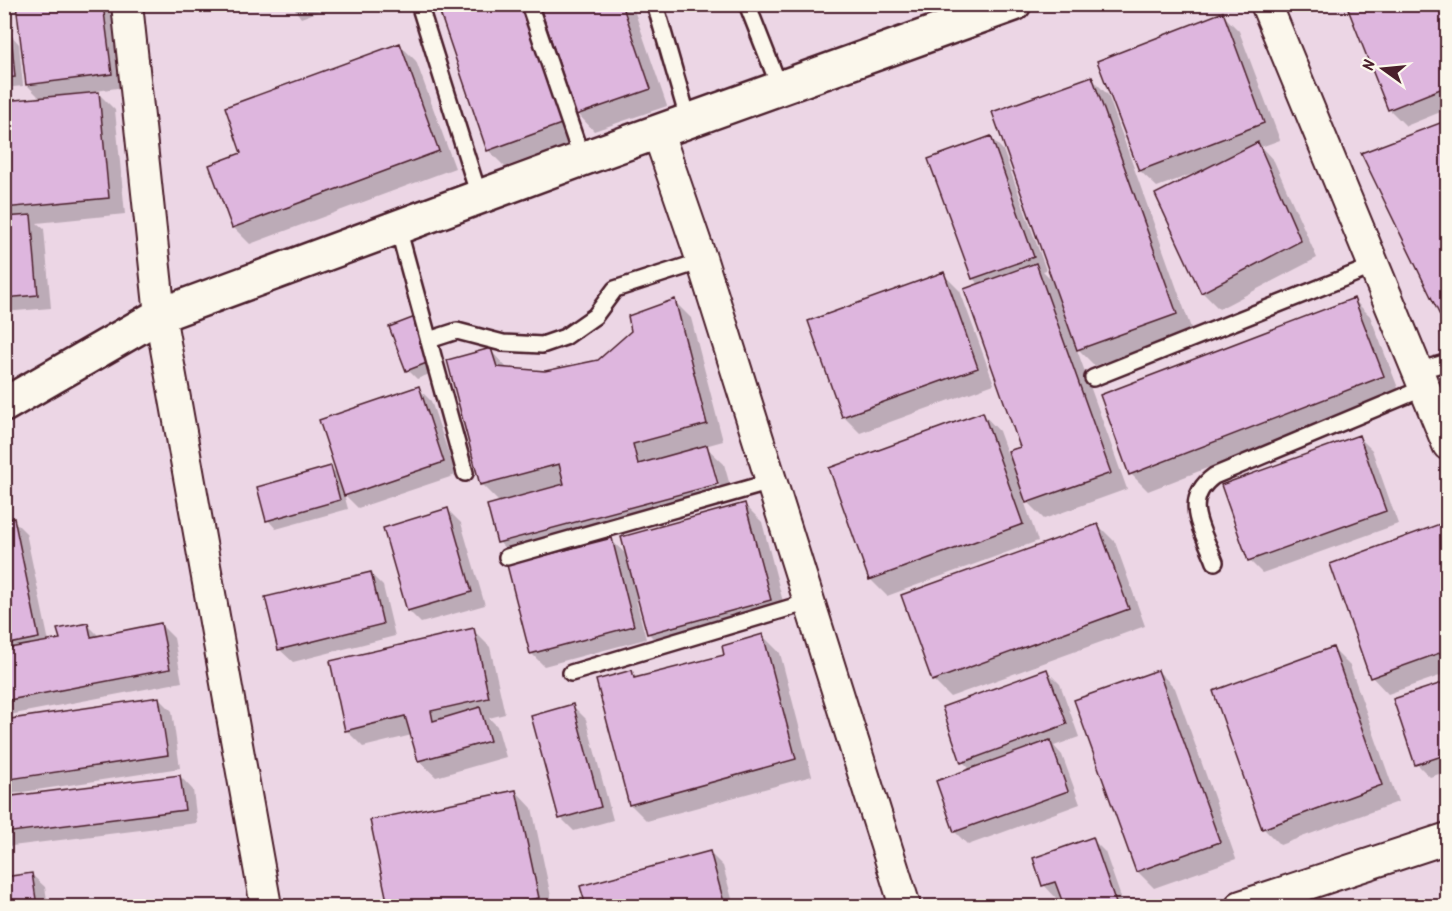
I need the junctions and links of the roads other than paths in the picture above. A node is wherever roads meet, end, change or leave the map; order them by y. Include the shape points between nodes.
1 (127, 4) edge
2 (419, 4) edge
3 (529, 4) edge
4 (655, 4) edge
5 (747, 4) edge
6 (1014, 4) edge
7 (1266, 4) edge
8 (976, 11) edge
9 (780, 88) junction
10 (690, 122) junction
11 (658, 133) junction
12 (582, 159) junction
13 (479, 196) junction
14 (398, 228) junction
15 (702, 261) junction
16 (1374, 266) junction
17 (160, 315) junction
18 (429, 340) junction
19 (1448, 362) edge
20 (1093, 378) dead end
21 (1421, 380) junction
22 (4, 405) edge
23 (1448, 445) edge
24 (465, 473) dead end
25 (771, 482) junction
26 (507, 557) dead end
27 (1215, 562) dead end
28 (810, 602) junction
29 (571, 673) dead end
30 (1448, 838) edge
31 (266, 906) edge
32 (905, 906) edge
33 (1241, 906) edge

1 - 17 street
2 - 13 lane
3 - 12 lane
4 - 10 lane
5 - 9 lane
6 - 8 street
7 - 16 street
8 - 9 street
9 - 10 street
10 - 11 street
11 - 12 street
11 - 15 street
12 - 13 street
13 - 14 street
14 - 17 street
14 - 18 lane
15 - 18 lane via 615,289 595,316 565,337 542,345 503,343 457,331
15 - 25 street
16 - 20 lane
16 - 21 street
17 - 22 street
17 - 31 street
18 - 24 lane
19 - 21 lane
21 - 23 street
21 - 27 lane via 1214,476 1201,486 1195,510
25 - 26 lane
25 - 28 street
28 - 29 lane
28 - 32 street
30 - 33 street

